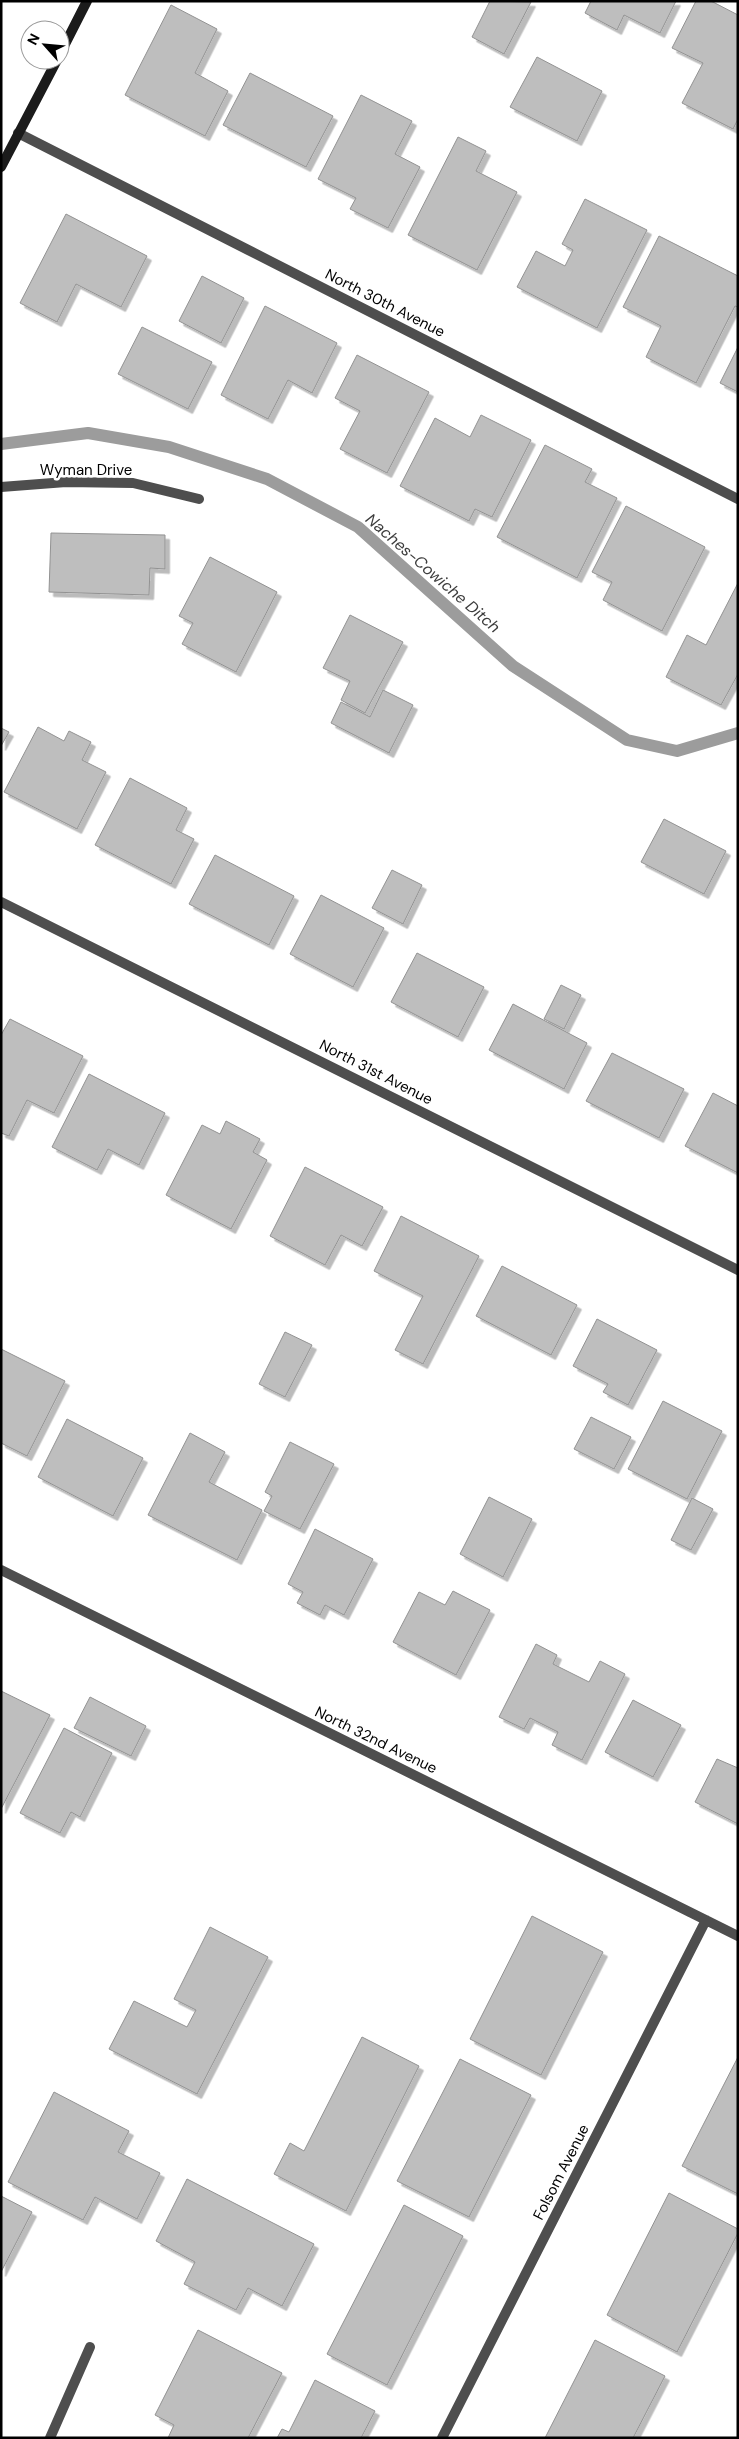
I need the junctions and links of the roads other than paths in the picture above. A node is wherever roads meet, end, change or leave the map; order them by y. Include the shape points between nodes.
1 (87, 1) edge
2 (70, 34) edge
3 (52, 70) edge
4 (18, 134) junction
5 (1, 167) edge
6 (1, 487) edge
7 (200, 499) dead end
8 (738, 499) edge
9 (1, 902) edge
10 (738, 1270) edge
11 (1, 1570) edge
12 (706, 1920) junction
13 (738, 1936) edge
14 (90, 2347) dead end
15 (50, 2438) edge
16 (442, 2438) edge

1 - 2 street
3 - 4 street
4 - 5 street
4 - 8 street, North 30th Avenue
6 - 7 street, Wyman Drive via 66,482 133,483
9 - 10 street, North 31st Avenue
11 - 12 street, North 32nd Avenue
12 - 13 street, North 32nd Avenue
12 - 16 street, Folsom Avenue
14 - 15 street

